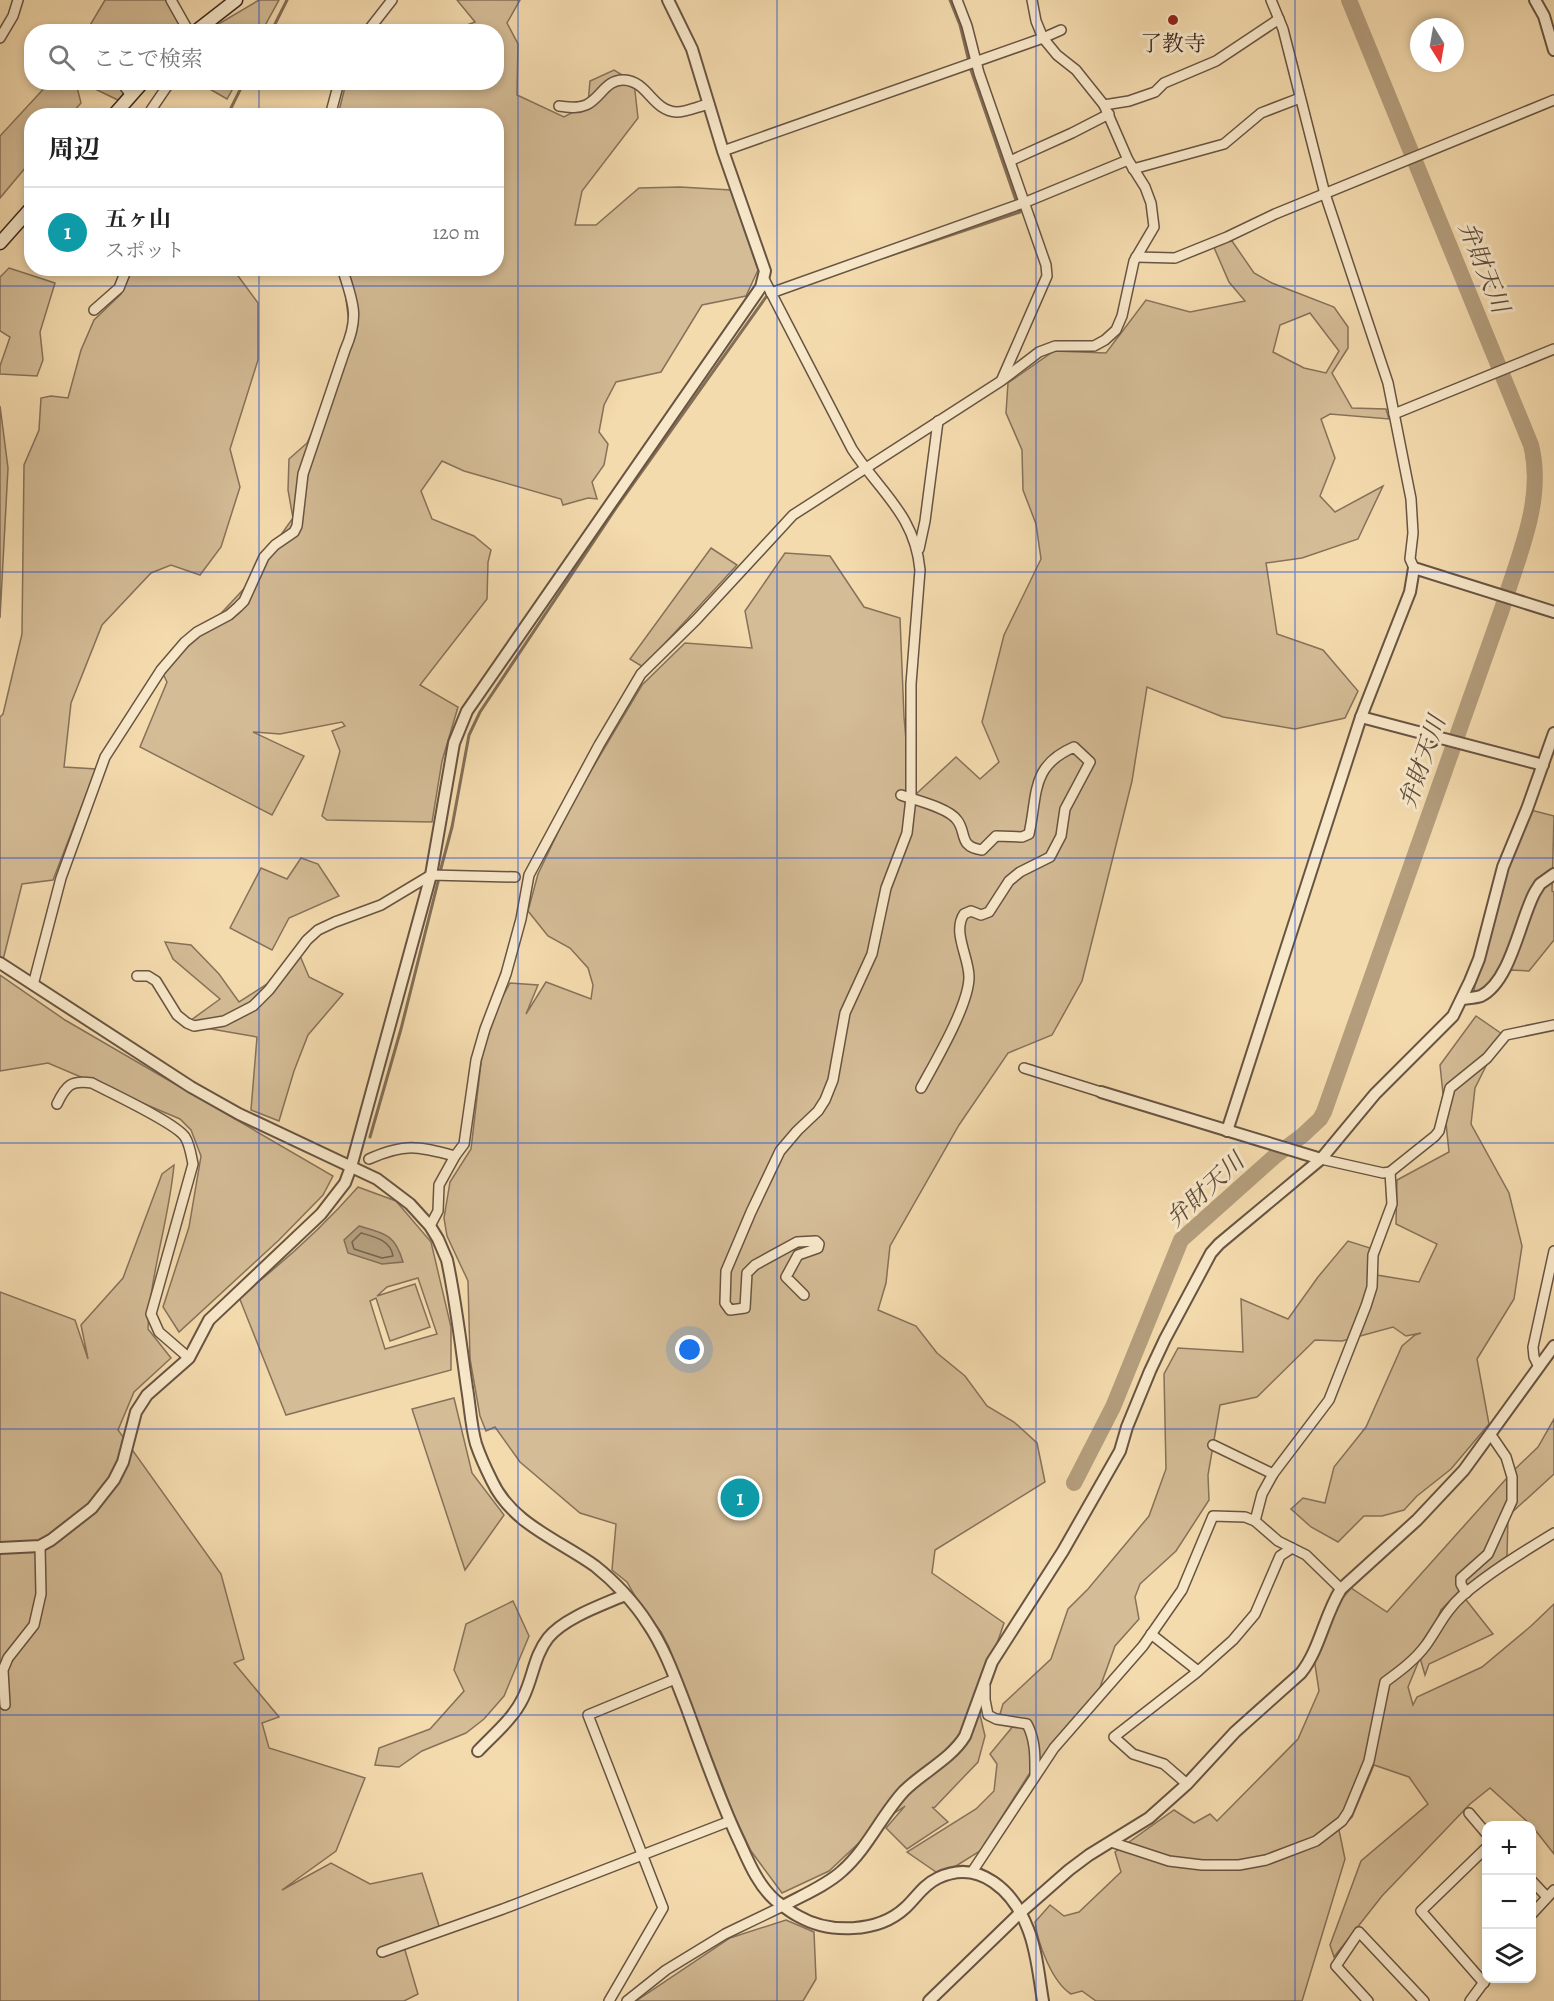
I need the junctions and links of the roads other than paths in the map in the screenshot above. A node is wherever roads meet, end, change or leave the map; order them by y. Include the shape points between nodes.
1 (18, 0) edge
2 (171, 0) edge
3 (236, 0) edge
4 (393, 0) edge
5 (668, 0) edge
6 (957, 0) edge
7 (1032, 0) edge
8 (1271, 0) edge
9 (1535, 0) edge
10 (1549, 17) edge
11 (1279, 19) junction
12 (184, 24) edge
13 (205, 24) edge
14 (374, 24) edge
15 (1061, 30) dead end
16 (0, 38) edge
17 (1043, 39) junction
18 (1554, 50) edge
19 (976, 62) junction
20 (127, 90) edge
21 (136, 90) edge
22 (165, 90) edge
23 (337, 90) edge
24 (131, 95) junction
25 (1300, 98) junction
26 (1554, 100) edge
27 (709, 104) junction
28 (559, 106) dead end
29 (120, 108) edge
30 (152, 108) edge
31 (332, 108) edge
32 (1106, 110) junction
33 (723, 151) junction
34 (1010, 161) junction
35 (1131, 164) junction
36 (1325, 194) junction
37 (1026, 202) junction
38 (24, 216) edge
39 (0, 243) edge
40 (1137, 257) junction
41 (123, 276) edge
42 (345, 276) edge
43 (764, 279) junction
44 (771, 293) junction
45 (94, 310) dead end
46 (1554, 349) edge
47 (1001, 381) junction
48 (1394, 414) junction
49 (938, 421) junction
50 (864, 468) junction
51 (918, 551) junction
52 (1414, 568) junction
53 (1554, 612) edge
54 (1361, 717) junction
55 (1554, 733) edge
56 (1543, 765) junction
57 (901, 795) dead end
58 (911, 798) junction
59 (1554, 874) edge
60 (431, 875) junction
61 (515, 877) dead end
62 (0, 963) edge
63 (137, 976) dead end
64 (33, 985) junction
65 (1462, 999) junction
66 (1554, 1025) edge
67 (1024, 1068) dead end
68 (921, 1088) dead end
69 (1101, 1092) joint
70 (57, 1104) dead end
71 (1227, 1131) junction
72 (454, 1156) junction
73 (369, 1159) dead end
74 (1321, 1159) junction
75 (351, 1167) junction
76 (1390, 1172) junction
77 (430, 1226) junction
78 (1554, 1251) edge
79 (804, 1295) dead end
80 (1554, 1346) edge
81 (189, 1358) junction
82 (1539, 1366) junction
83 (1491, 1435) junction
84 (1213, 1444) dead end
85 (1273, 1474) junction
86 (1255, 1521) junction
87 (1554, 1533) edge
88 (40, 1546) junction
89 (0, 1548) edge
90 (1292, 1548) junction
91 (1341, 1589) junction
92 (1466, 1593) junction
93 (625, 1595) junction
94 (1151, 1634) junction
95 (1198, 1671) junction
96 (675, 1679) junction
97 (985, 1682) junction
98 (5, 1705) dead end
99 (478, 1751) dead end
100 (1035, 1776) junction
101 (1187, 1784) junction
102 (1469, 1813) dead end
103 (730, 1821) junction
104 (1482, 1828) edge
105 (1111, 1842) junction
106 (1482, 1852) edge
107 (643, 1856) junction
108 (972, 1872) junction
109 (1536, 1885) edge
110 (1554, 1890) edge
111 (1547, 1897) junction
112 (783, 1906) junction
113 (1536, 1909) edge
114 (1020, 1913) junction
115 (382, 1952) dead end
116 (1482, 1977) edge
117 (1484, 1983) edge
118 (609, 2001) edge
119 (627, 2001) edge
120 (929, 2001) edge
121 (1043, 2001) edge
122 (1368, 2001) edge
123 (1424, 2001) edge
124 (1470, 2001) edge

1 - 16 street via 14,16
2 - 12 street
3 - 13 main road
4 - 14 street
5 - 27 street via 692,49
6 - 19 street
7 - 17 street
8 - 11 street
9 - 10 street
10 - 18 street
11 - 25 street
11 - 32 street via 1216,61 1164,83 1155,92
15 - 17 street
17 - 19 street
17 - 32 street via 1076,70
19 - 33 street
19 - 34 street
20 - 24 street
21 - 24 main road
22 - 30 street
23 - 31 street
24 - 29 main road
25 - 35 street via 1261,113 1224,144
25 - 36 street
26 - 36 street
27 - 28 street via 678,112 662,108 642,86 623,79 608,85 588,104 576,108
27 - 33 street
32 - 34 street via 1072,133
32 - 35 street
33 - 43 street via 765,271
34 - 37 street
35 - 37 street
35 - 40 street via 1151,203 1154,227
36 - 40 street via 1175,258
36 - 48 street via 1388,383
37 - 44 street
37 - 47 street via 1047,276
38 - 39 main road
40 - 47 street via 1122,316 1106,340 1094,346 1055,346 1039,352
41 - 45 street via 119,288
42 - 64 street via 353,302 353,333 303,474 297,526 264,557 244,601 229,615 197,632 161,670 105,757 61,878
43 - 44 street
43 - 60 street via 467,711 454,743
44 - 50 street
46 - 48 street
47 - 49 street
48 - 52 street via 1412,506 1410,559
49 - 50 street
49 - 51 street
50 - 51 street via 904,518
50 - 72 street via 793,515 641,674 529,875 506,974 476,1060 464,1144
51 - 58 street via 911,684
52 - 53 street
52 - 54 street via 1410,592
54 - 56 street
54 - 71 street
55 - 56 street
56 - 65 street via 1503,867 1479,959
57 - 58 street
58 - 68 street via 944,810 957,820 968,845 982,850 996,836 1029,834 1038,778 1050,761 1074,747 1090,762 1065,809 1061,836 1050,857 1009,881 989,912 981,915 971,911 960,920 969,977 966,992 954,1025
58 - 79 street via 907,833 886,888 872,954 844,1013 833,1080 818,1111 780,1151 726,1270 725,1304 730,1310 745,1308 747,1273 755,1265 796,1242 816,1241 818,1248 798,1256 786,1277
59 - 65 street via 1535,892 1514,948 1493,986 1478,997
60 - 61 street
60 - 63 street via 381,904 318,930 253,1006 224,1021 194,1026 187,1023 177,1015 156,981
60 - 75 street
62 - 64 street
64 - 75 street via 191,1087
65 - 74 street via 1441,1030 1375,1094
66 - 76 street via 1506,1035 1487,1058 1450,1088 1435,1136
67 - 69 street
69 - 71 street
70 - 81 street via 70,1084 93,1083 173,1125 185,1136 192,1164 152,1314 159,1332
71 - 74 street
72 - 73 street via 405,1146
72 - 77 street via 439,1185 438,1210
74 - 76 street
74 - 97 street via 1211,1253 1165,1338 1120,1451 1063,1551 992,1662
75 - 77 street via 396,1192
75 - 81 street via 345,1183 321,1214 209,1320
76 - 85 street via 1392,1204 1372,1255 1372,1287 1366,1306 1329,1400
77 - 93 street via 447,1260 476,1443 493,1484 515,1513 595,1567
78 - 82 street via 1533,1347
80 - 82 street
81 - 88 street via 147,1395 136,1412 123,1462 93,1508
82 - 83 street
83 - 91 street via 1418,1520
83 - 92 street via 1506,1457 1512,1477 1512,1501 1488,1554 1461,1578
84 - 85 street
85 - 86 street via 1262,1494
86 - 90 street
86 - 94 street via 1245,1516 1213,1516 1182,1590
87 - 92 street
88 - 89 street
88 - 98 street via 41,1594 34,1625 3,1670
90 - 91 street via 1306,1555
90 - 95 street via 1281,1556 1255,1614
91 - 101 street via 1309,1663 1234,1732
92 - 105 street via 1445,1614 1415,1659 1385,1682 1369,1761 1348,1812 1316,1841 1266,1860 1239,1865 1169,1861
93 - 96 street via 648,1623
93 - 99 street via 562,1626 549,1637 537,1654 523,1699
94 - 95 street
94 - 100 street
95 - 101 street via 1114,1737 1133,1754 1164,1764
96 - 103 street
96 - 107 street via 588,1715
97 - 100 street via 988,1715 1027,1724 1036,1753
97 - 112 street via 958,1746 903,1792 868,1843 841,1873
100 - 108 street
101 - 105 street via 1149,1818
102 - 104 street
103 - 107 street
103 - 112 street via 756,1878
105 - 114 street via 1069,1870
106 - 116 street via 1421,1911
107 - 115 street
107 - 118 street via 663,1908
108 - 112 street via 958,1871 938,1878 921,1889 904,1909 869,1925 828,1927 799,1917
108 - 114 street via 995,1882
109 - 111 street
110 - 111 street
111 - 113 street
112 - 119 street via 724,1934 666,1970
114 - 120 street
114 - 121 street via 1029,1930
117 - 124 street
122 - 123 street via 1336,1966 1359,1932

